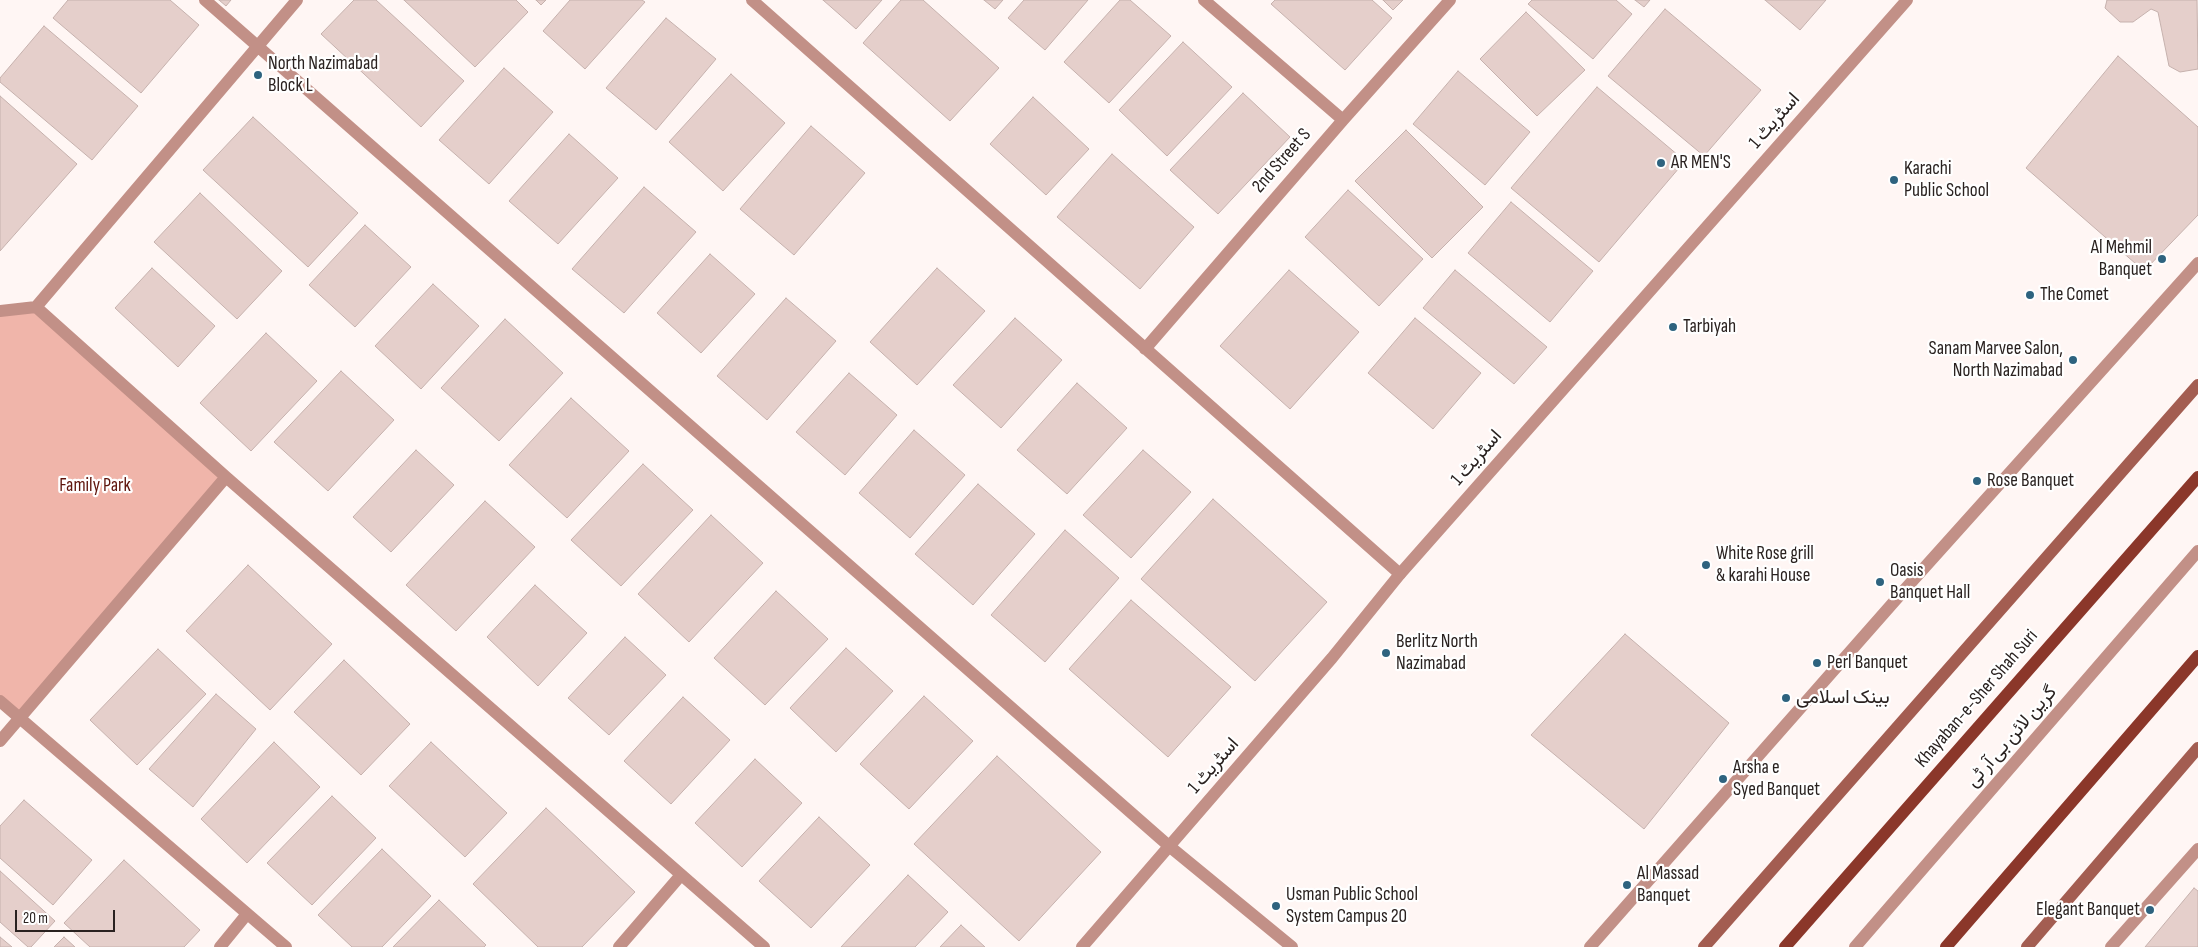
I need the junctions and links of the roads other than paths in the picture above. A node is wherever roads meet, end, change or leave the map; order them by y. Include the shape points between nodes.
1 (206, 0) edge
2 (297, 0) edge
3 (752, 0) edge
4 (1204, 0) edge
5 (1450, 0) edge
6 (1907, 0) edge
7 (258, 47) junction
8 (1342, 120) junction
9 (2198, 263) edge
10 (36, 307) junction
11 (0, 311) edge
12 (1145, 349) junction
13 (2198, 385) edge
14 (2198, 476) edge
15 (226, 477) junction
16 (2198, 551) edge
17 (1400, 574) junction
18 (2198, 656) edge
19 (0, 701) edge
20 (20, 718) junction
21 (0, 742) edge
22 (2198, 748) edge
23 (1169, 846) junction
24 (2198, 849) edge
25 (681, 874) junction
26 (247, 914) junction
27 (220, 947) edge
28 (286, 947) edge
29 (619, 947) edge
30 (764, 947) edge
31 (1082, 947) edge
32 (1292, 947) edge
33 (1590, 947) edge
34 (1704, 947) edge
35 (1785, 947) edge
36 (1855, 947) edge
37 (1946, 947) edge
38 (2027, 947) edge
39 (2111, 947) edge

1 - 7 street
2 - 7 street
3 - 12 street
4 - 8 street
5 - 8 street, 2nd Street S
6 - 17 street, اسٹریٹ 1
7 - 10 street
7 - 23 street
8 - 12 street, 2nd Street S
9 - 33 street
10 - 11 street
10 - 15 street
12 - 17 street
13 - 34 main road
14 - 35 main road, Khayaban-e-Sher Shah Suri
15 - 20 street
15 - 25 street
16 - 36 street, گرین لائن بی آر ٹی
17 - 23 street, اسٹریٹ 1 via 1332,658
18 - 37 main road
19 - 20 street
20 - 21 street
20 - 26 street
22 - 38 main road
23 - 31 street, اسٹریٹ 1
23 - 32 street
24 - 39 street
25 - 29 street
25 - 30 street
26 - 27 street
26 - 28 street

